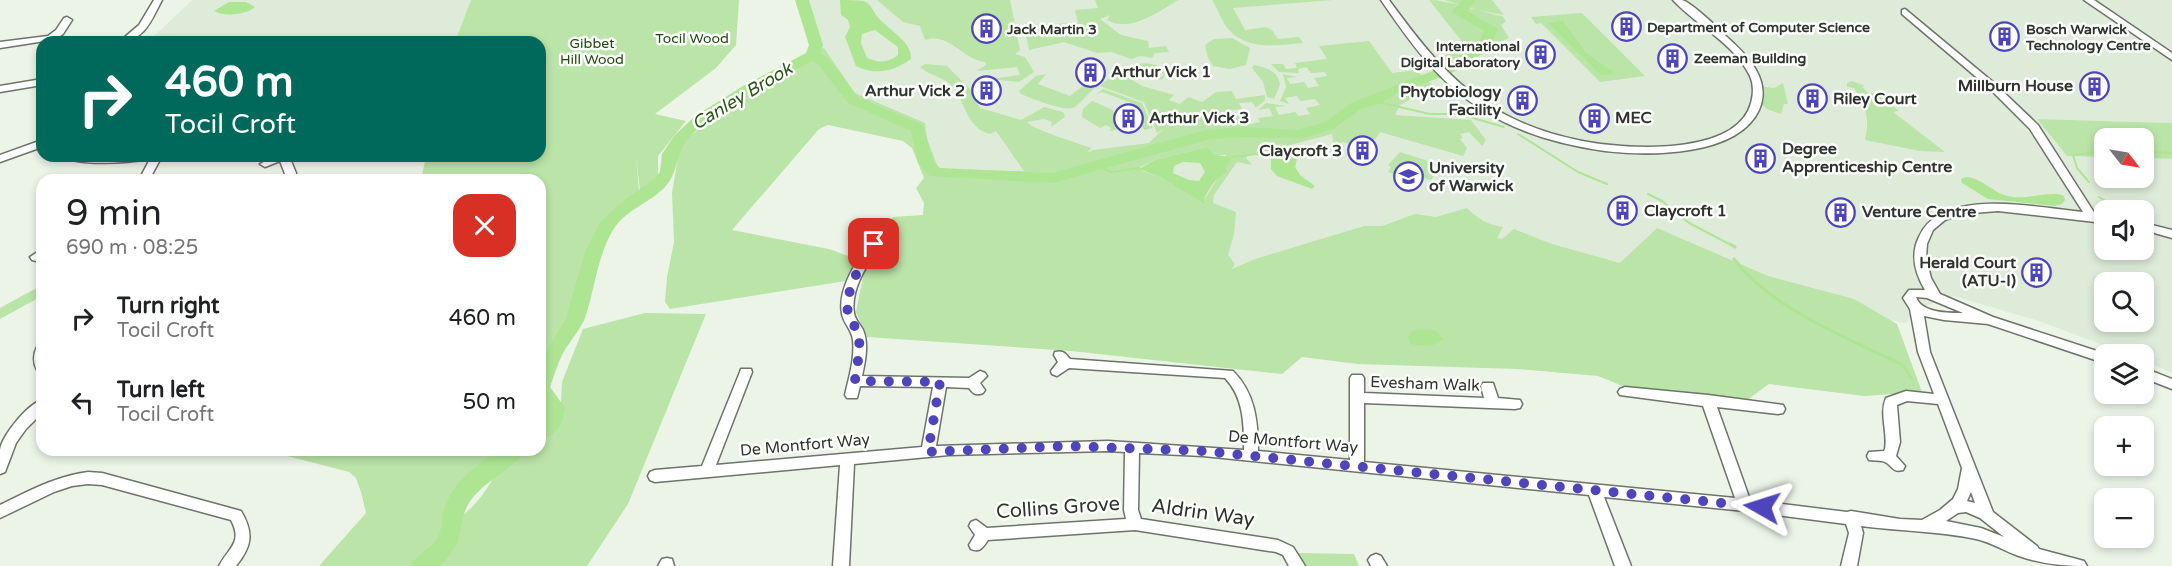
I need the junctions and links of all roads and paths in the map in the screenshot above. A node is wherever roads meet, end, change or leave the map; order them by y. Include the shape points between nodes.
1 (158, 0) edge
2 (1385, 0) edge
3 (1677, 0) edge
4 (2088, 0) edge
5 (1905, 12) dead end
6 (67, 20) dead end
7 (58, 36) edge
8 (132, 36) edge
9 (36, 42) edge
10 (0, 45) edge
11 (2172, 57) edge
12 (36, 83) edge
13 (0, 89) edge
14 (36, 145) edge
15 (0, 159) edge
16 (270, 162) edge
17 (265, 164) dead end
18 (2091, 216) junction
19 (2094, 217) edge
20 (2154, 230) edge
21 (2172, 234) edge
22 (874, 244) dead end
23 (1923, 279) junction
24 (1918, 292) junction
25 (1937, 298) junction
26 (1917, 308) junction
27 (1940, 315) junction
28 (1989, 320) junction
29 (1922, 333) junction
30 (2094, 355) edge
31 (1061, 363) dead end
32 (747, 368) dead end
33 (2154, 377) edge
34 (1357, 378) dead end
35 (940, 382) junction
36 (977, 383) dead end
37 (2172, 384) edge
38 (1488, 386) dead end
39 (1625, 392) dead end
40 (1358, 398) junction
41 (1708, 400) junction
42 (1943, 400) junction
43 (1492, 402) junction
44 (1515, 404) dead end
45 (1778, 407) dead end
46 (36, 410) edge
47 (1132, 447) junction
48 (928, 452) junction
49 (1251, 456) junction
50 (847, 459) junction
51 (1887, 460) dead end
52 (1357, 466) junction
53 (1970, 466) junction
54 (0, 468) edge
55 (707, 471) junction
56 (655, 476) dead end
57 (1594, 490) junction
58 (1745, 505) junction
59 (1955, 509) junction
60 (0, 512) edge
61 (1851, 518) junction
62 (1990, 518) junction
63 (1135, 525) junction
64 (1926, 525) junction
65 (1978, 534) junction
66 (979, 535) dead end
67 (2043, 556) junction
68 (227, 566) edge
69 (841, 566) edge
70 (1296, 566) edge
71 (1623, 566) edge
72 (1850, 566) edge
73 (2079, 566) edge

1 - 8 street via 143,27
2 - 3 street via 1439,72 1495,113 1525,128 1564,140 1646,150 1709,142 1732,132 1749,118 1757,101 1756,78 1746,61
4 - 11 street
5 - 18 street via 2034,127
6 - 7 street
9 - 10 street
12 - 13 street
14 - 15 street
16 - 17 street
18 - 19 street
18 - 23 street via 1991,208 1950,213 1925,231 1920,254
20 - 21 street
22 - 35 street via 847,289 848,315 860,343 853,388
23 - 24 street
23 - 25 street
24 - 25 street
24 - 26 street via 1909,298
25 - 27 street via 1946,306
25 - 28 street
26 - 27 street
26 - 29 street
27 - 28 street
27 - 29 street
28 - 30 street
29 - 42 street via 1924,352
31 - 49 street via 1228,374 1239,382 1248,406
32 - 55 street
33 - 37 street
34 - 40 street, Evesham Walk
35 - 36 street
35 - 48 street
38 - 43 street, Evesham Walk
39 - 41 street
40 - 43 street, Evesham Walk
40 - 52 street, Evesham Walk
41 - 45 street
41 - 58 street
42 - 51 street via 1906,396 1891,402 1894,440
42 - 53 street
43 - 44 street, Evesham Walk
46 - 54 street via 16,428 5,446
47 - 48 street, De Montfort Way
47 - 49 street, De Montfort Way
47 - 63 street, Aldrin Way via 1131,510
48 - 50 street, De Montfort Way
49 - 52 street, De Montfort Way
50 - 55 street, De Montfort Way
50 - 69 street
52 - 57 street, De Montfort Way
53 - 59 street via 1967,486
53 - 62 street
55 - 56 street, De Montfort Way
57 - 58 street, De Montfort Way
57 - 71 street
58 - 61 street, De Montfort Way
59 - 62 street, De Montfort Way via 1971,506
59 - 64 street, De Montfort Way
59 - 65 street, De Montfort Way via 1957,522
60 - 68 street via 71,480 102,479 236,515 244,537 237,555
61 - 64 street, De Montfort Way
61 - 72 street via 1856,533
62 - 65 street via 1994,532
62 - 67 street, De Montfort Way
63 - 66 street, Collins Grove
63 - 70 street, Aldrin Way via 1278,546 1288,551
64 - 65 street, De Montfort Way
65 - 67 street, De Montfort Way
67 - 73 street, De Montfort Way

